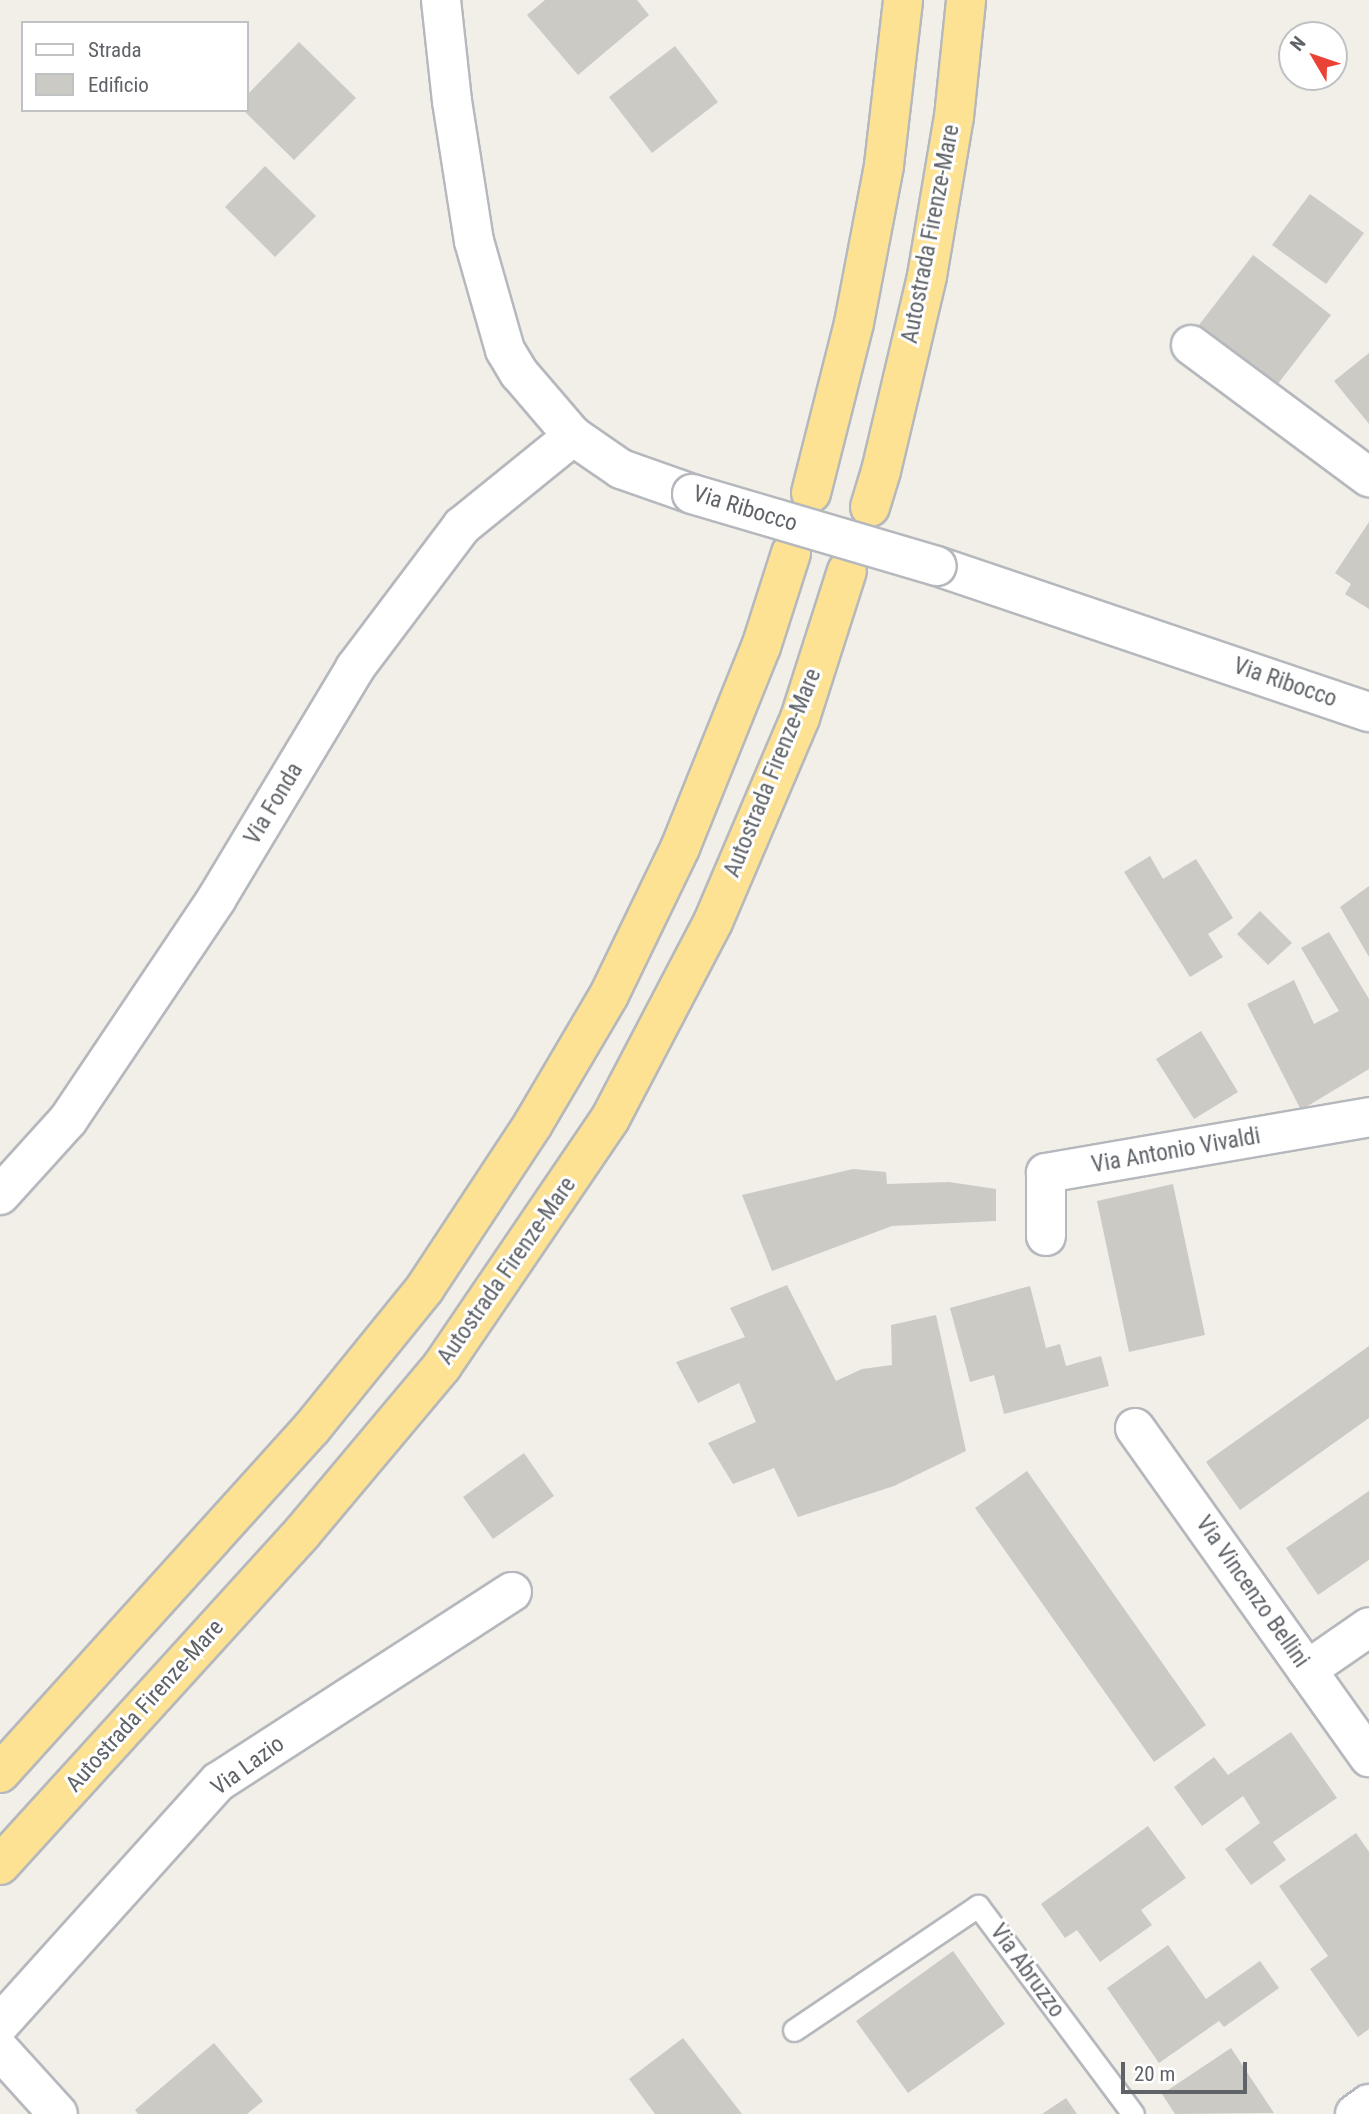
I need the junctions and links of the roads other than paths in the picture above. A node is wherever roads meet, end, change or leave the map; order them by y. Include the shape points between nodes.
1 (441, 0) edge
2 (903, 0) edge
3 (966, 0) edge
4 (1191, 345) dead end
5 (573, 436) junction
6 (1369, 477) edge
7 (811, 493) dead end
8 (870, 507) dead end
9 (792, 553) dead end
10 (847, 571) dead end
11 (1369, 712) edge
12 (1369, 1118) edge
13 (0, 1195) edge
14 (1046, 1236) dead end
15 (1135, 1428) dead end
16 (512, 1592) dead end
17 (1369, 1626) edge
18 (1307, 1670) junction
19 (1369, 1757) edge
20 (0, 1773) edge
21 (0, 1865) edge
22 (0, 2024) edge
23 (794, 2030) dead end
24 (0, 2050) edge
25 (1369, 2104) edge
26 (58, 2114) edge
27 (1133, 2114) edge
28 (1355, 2114) edge

1 - 5 street, Via Ribocco via 474,241 488,297 505,350 519,373
2 - 7 highway via 884,165 854,323
3 - 8 highway, Autostrada Firenze-Mare via 954,117 927,276
4 - 6 street
5 - 11 street, Via Ribocco, bridge via 621,469 692,494 937,566
5 - 13 street, Via Fonda via 462,526 355,668 217,898 68,1120
9 - 20 highway via 761,647 680,848 608,995 533,1124 425,1288 311,1429
10 - 21 highway, Autostrada Firenze-Mare via 800,718 713,922 610,1119 442,1366 302,1533
12 - 14 street, Via Antonio Vivaldi via 1046,1173
15 - 18 street, Via Vincenzo Bellini
16 - 22 street, Via Lazio via 218,1782
17 - 18 street
18 - 19 street, Via Vincenzo Bellini
23 - 27 lane, Via Abruzzo via 978,1906
24 - 26 street
25 - 28 street

